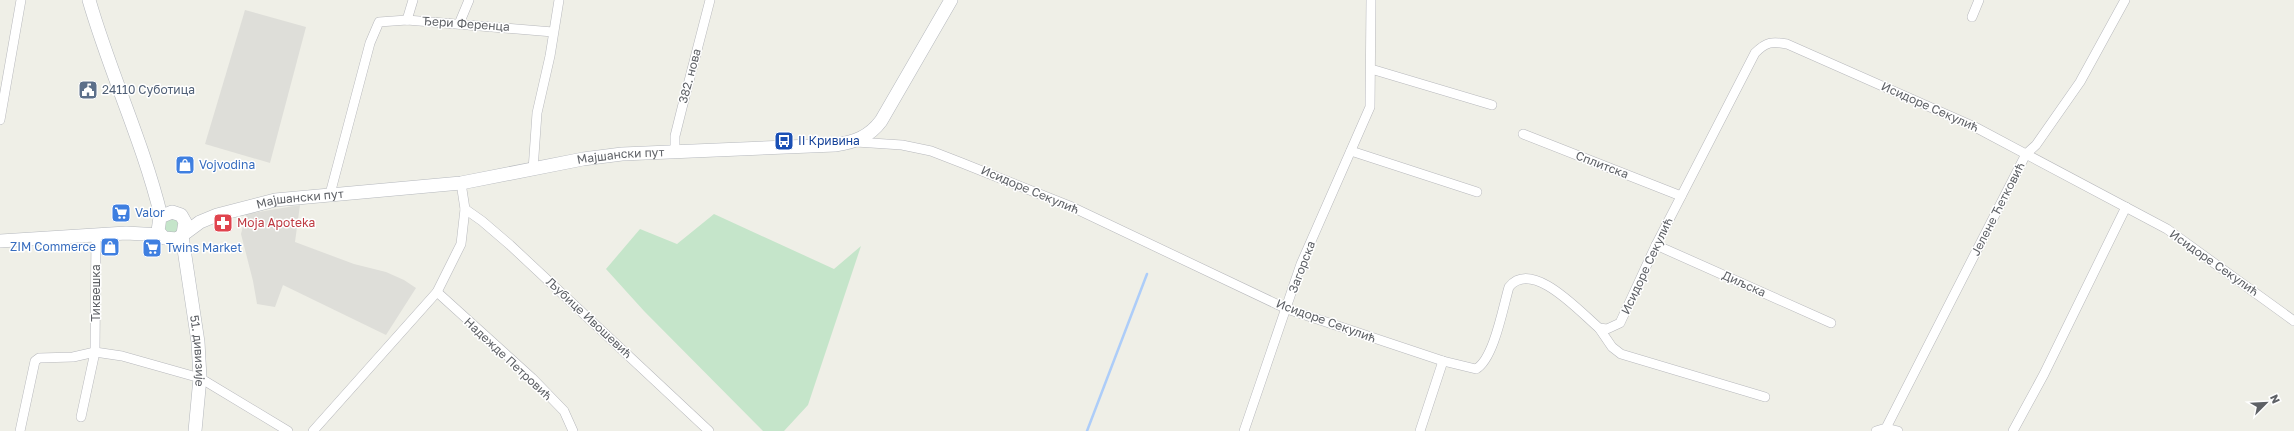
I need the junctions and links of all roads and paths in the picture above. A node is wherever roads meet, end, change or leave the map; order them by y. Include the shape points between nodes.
1 (21, 0) edge
2 (89, 0) edge
3 (413, 0) edge
4 (469, 0) edge
5 (559, 0) edge
6 (710, 0) edge
7 (951, 0) edge
8 (1371, 0) edge
9 (1979, 0) edge
10 (2125, 0) edge
11 (1972, 17) dead end
12 (407, 20) junction
13 (458, 24) junction
14 (553, 32) junction
15 (1371, 69) junction
16 (1492, 105) dead end
17 (0, 120) edge
18 (1523, 134) dead end
19 (854, 142) junction
20 (675, 152) junction
21 (1351, 152) junction
22 (2026, 154) junction
23 (534, 170) junction
24 (152, 178) junction
25 (461, 184) junction
26 (1477, 192) dead end
27 (330, 194) junction
28 (1681, 196) junction
29 (2126, 207) junction
30 (465, 209) junction
31 (179, 214) junction
32 (216, 215) junction
33 (161, 217) junction
34 (126, 233) junction
35 (96, 234) junction
36 (182, 235) junction
37 (162, 237) junction
38 (0, 241) edge
39 (1656, 245) junction
40 (187, 272) junction
41 (437, 292) junction
42 (1287, 309) junction
43 (2294, 321) edge
44 (1831, 323) dead end
45 (1599, 328) junction
46 (95, 352) junction
47 (1443, 361) junction
48 (200, 378) junction
49 (1765, 397) dead end
50 (80, 417) dead end
51 (1886, 428) junction
52 (20, 431) edge
53 (195, 431) edge
54 (288, 431) edge
55 (313, 431) edge
56 (573, 431) edge
57 (710, 431) edge
58 (1244, 431) edge
59 (1420, 431) edge
60 (1876, 431) edge
61 (1898, 431) edge
62 (2013, 431) edge

1 - 17 street
2 - 24 street
3 - 12 street
4 - 13 street
5 - 14 street
6 - 20 street, 382. нова via 675,136
7 - 19 street, Мајшански пут via 881,121 870,134
8 - 15 street, Загорска
9 - 11 street
10 - 22 street, Јелене Ћетковић via 2080,82 2036,145
12 - 13 street, Ђери Ференца
12 - 27 street, Ђери Ференца via 379,22 370,43
13 - 14 street, Ђери Ференца
14 - 23 street via 537,113
15 - 16 street
15 - 21 street, Загорска via 1370,107
18 - 28 street, Сплитска
19 - 20 street, Мајшански пут
19 - 42 street, Исидоре Секулић via 902,145 931,151 1072,207
20 - 23 street, Мајшански пут via 622,154 583,159
21 - 26 street
21 - 42 street, Загорска via 1301,264
22 - 28 street, Исидоре Секулић via 1915,100 1787,44 1774,41 1766,43 1755,53
22 - 29 street, Исидоре Секулић
22 - 51 street, Јелене Ћетковић
23 - 25 street, Мајшански пут
24 - 31 street via 170,206
24 - 33 street
25 - 27 street, Мајшански пут
25 - 30 street
27 - 32 street, Мајшански пут via 275,200
28 - 39 street, Исидоре Секулић
29 - 43 street, Исидоре Секулић via 2167,229
29 - 62 street via 2044,374
30 - 41 street via 461,244
30 - 57 street, Љубице Ивошевић via 510,245
31 - 32 street, Мајшански пут
31 - 33 street via 168,212
31 - 36 street via 185,222
32 - 36 street, Мајшански пут via 200,222
33 - 34 street
33 - 37 street via 157,226
34 - 35 street
34 - 37 street
35 - 38 street
35 - 46 street, Тиквешка
36 - 37 street via 173,240
36 - 40 street, 51. дивизије
37 - 40 street, 51. дивизије via 176,251
39 - 44 street, Диљска
39 - 45 street, Исидоре Секулић via 1620,323 1607,329
40 - 48 street, 51. дивизије via 195,317
41 - 55 street
41 - 56 street, Надежде Петровић via 532,378 564,411
42 - 47 street, Исидоре Секулић
42 - 58 street, Загорска
45 - 47 street, Исидоре Секулић via 1557,292 1537,280 1521,278 1508,287 1494,342 1482,366 1470,369
45 - 49 street via 1612,347 1621,354
46 - 48 street via 122,356
46 - 50 street, Тиквешка
46 - 52 street via 74,357 39,358 35,361
47 - 59 street
48 - 53 street, 51. дивизије
48 - 54 street
51 - 60 street
51 - 61 street

